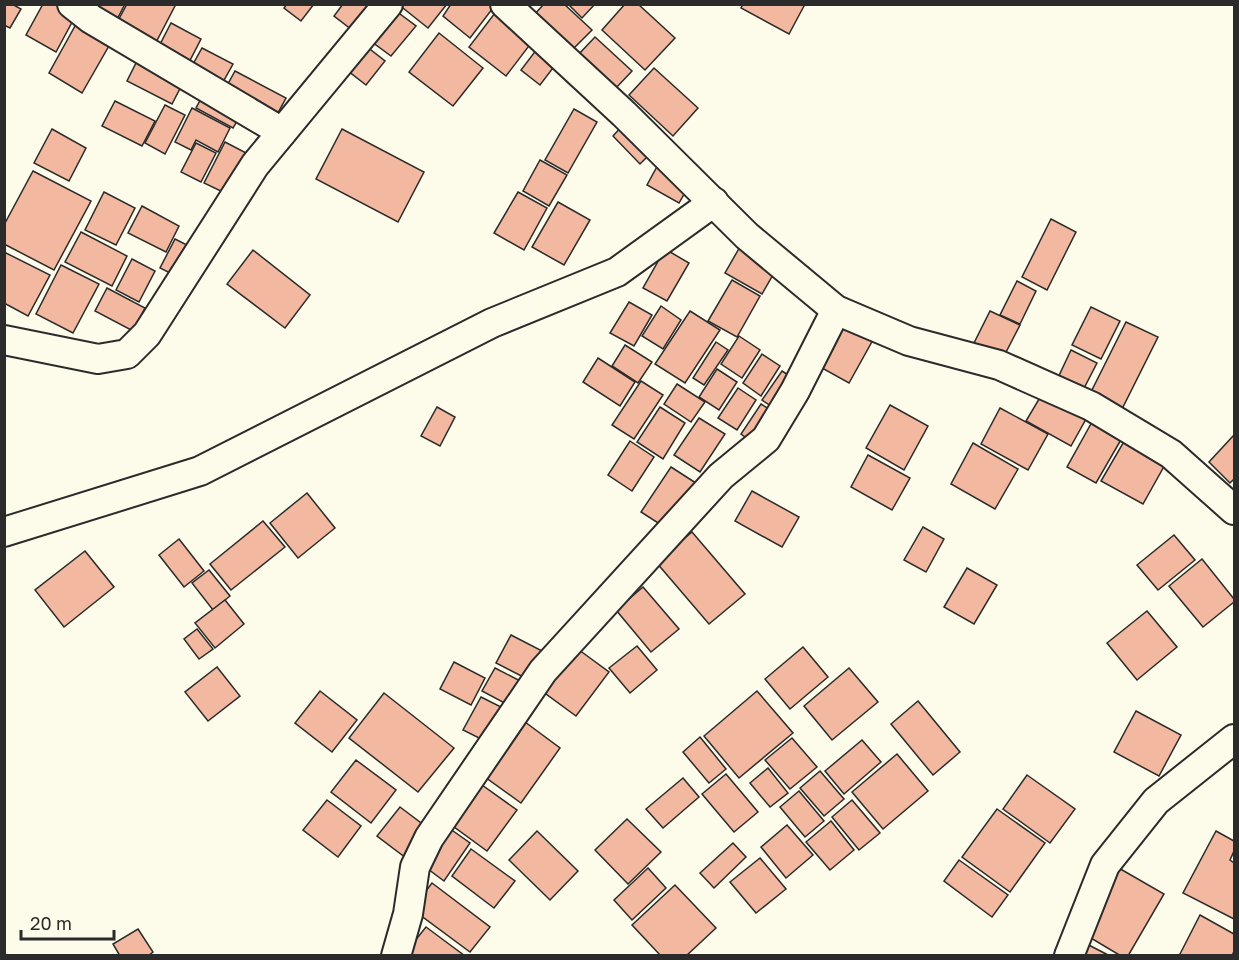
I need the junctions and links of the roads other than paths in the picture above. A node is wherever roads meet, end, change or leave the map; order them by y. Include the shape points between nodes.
1 (72, 4) edge
2 (388, 4) edge
3 (505, 4) edge
4 (282, 132) junction
5 (714, 202) junction
6 (836, 310) junction
7 (4, 340) edge
8 (1234, 510) edge
9 (4, 532) edge
10 (1234, 739) edge
11 (396, 956) edge
12 (1069, 956) edge

1 - 4 street
2 - 4 street
3 - 5 street
4 - 7 street via 255,165 147,334 127,354 98,359
5 - 6 street via 747,236
5 - 9 street via 617,272 492,324 200,471
6 - 8 street via 909,341 999,365 1091,406 1171,454
6 - 11 street via 766,439 721,476 543,671 429,838 415,867 408,915
10 - 12 street via 1156,801 1105,865

